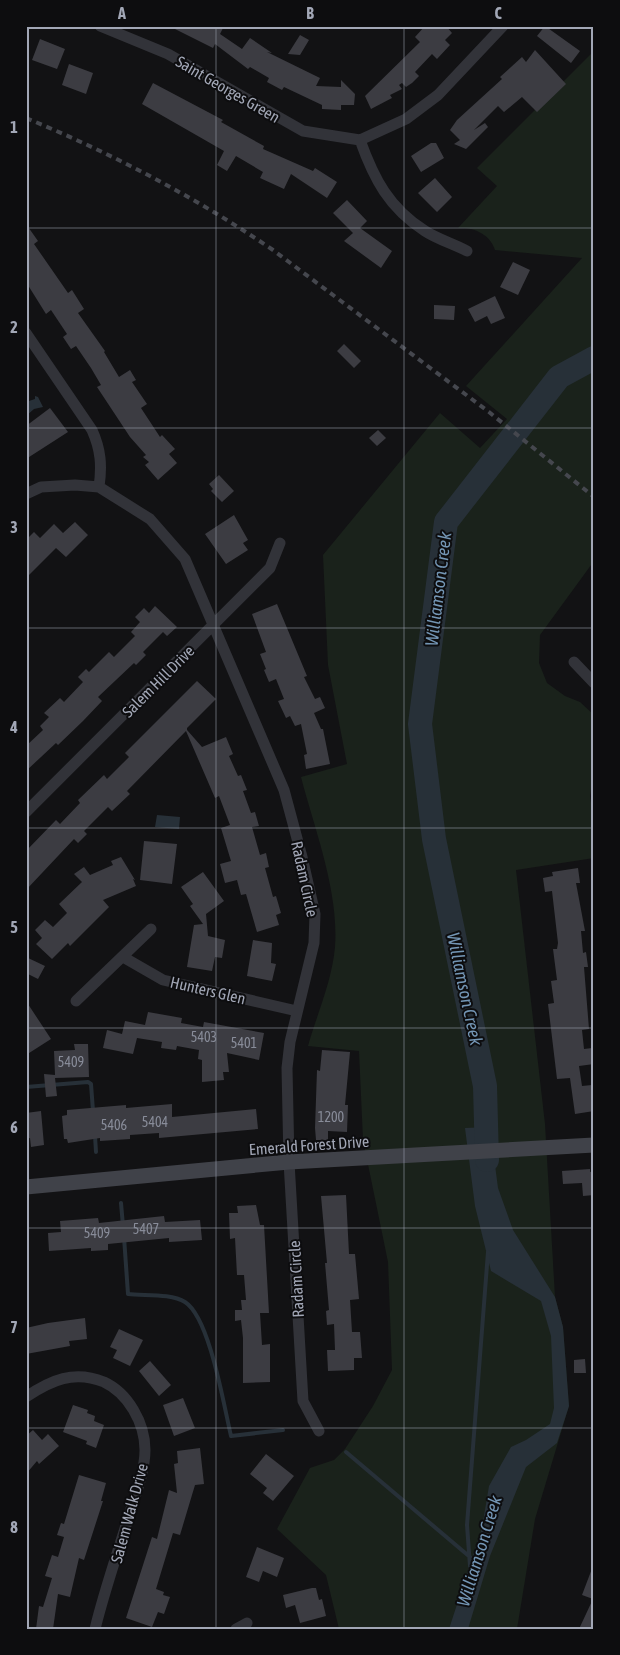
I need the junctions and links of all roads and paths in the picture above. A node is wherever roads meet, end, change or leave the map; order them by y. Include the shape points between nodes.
1 (100, 26) edge
2 (504, 26) edge
3 (360, 140) junction
4 (468, 251) dead end
5 (26, 333) edge
6 (99, 487) junction
7 (26, 494) edge
8 (280, 543) dead end
9 (214, 625) junction
10 (574, 662) dead end
11 (594, 683) edge
12 (26, 812) edge
13 (151, 929) dead end
14 (123, 957) junction
15 (76, 1001) dead end
16 (297, 1011) junction
17 (594, 1145) edge
18 (289, 1162) junction
19 (26, 1187) edge
20 (26, 1397) edge
21 (319, 1431) dead end
22 (95, 1629) edge

1 - 3 street, Saint Georges Green via 168,54 304,131
2 - 3 street via 438,96 406,119
3 - 4 street via 372,174 383,192 411,221 426,232
5 - 6 street via 92,430 100,448
6 - 7 street, Radam Circle via 41,487
6 - 9 street, Radam Circle via 150,519 185,559
8 - 9 street, Salem Hill Drive via 270,568
9 - 12 street, Salem Hill Drive
9 - 16 street, Radam Circle via 284,790 315,914 309,972
10 - 11 street
13 - 14 street
14 - 15 street
14 - 16 street, Hunters Glen via 163,980
16 - 18 street, Radam Circle via 288,1068
17 - 18 street, Emerald Forest Drive
18 - 19 street, Emerald Forest Drive
18 - 21 street, Radam Circle via 303,1402
20 - 22 street, Salem Walk Drive via 56,1379 92,1377 111,1385 126,1398 142,1430 146,1450 138,1488

